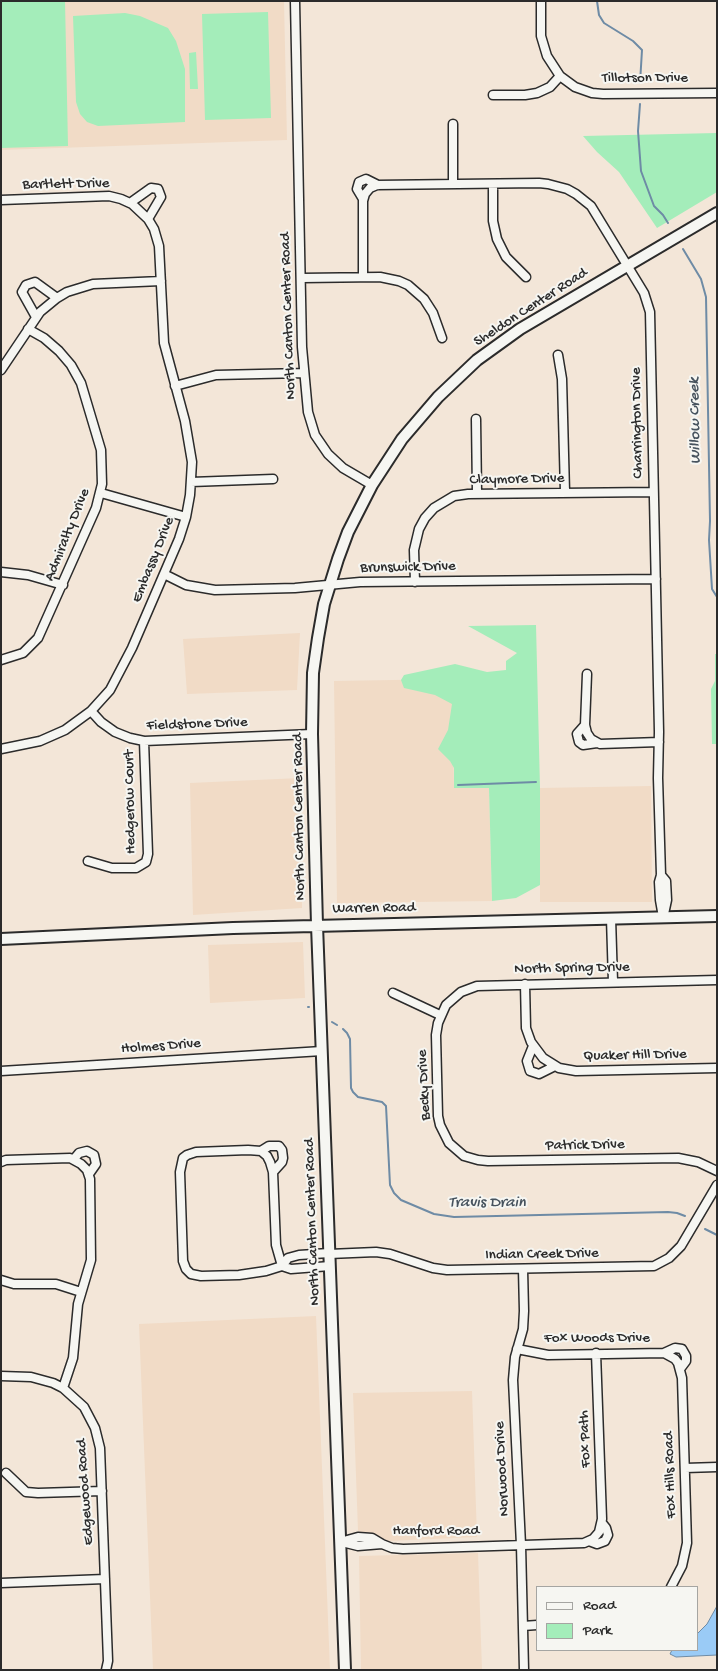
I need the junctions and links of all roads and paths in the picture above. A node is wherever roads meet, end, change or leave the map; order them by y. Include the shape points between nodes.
1 (295, 1) edge
2 (540, 1) edge
3 (560, 76) junction
4 (717, 93) edge
5 (494, 95) dead end
6 (453, 124) dead end
7 (453, 184) junction
8 (493, 184) junction
9 (378, 186) junction
10 (363, 199) junction
11 (1, 200) edge
12 (130, 203) junction
13 (141, 212) joint
14 (717, 213) edge
15 (148, 219) junction
16 (627, 266) junction
17 (363, 277) junction
18 (526, 277) dead end
19 (302, 278) junction
20 (161, 281) junction
21 (57, 298) junction
22 (36, 317) junction
23 (28, 329) junction
24 (442, 338) dead end
25 (558, 355) dead end
26 (1, 370) edge
27 (304, 373) junction
28 (175, 386) junction
29 (476, 419) dead end
30 (273, 478) dead end
31 (192, 482) junction
32 (372, 485) junction
33 (565, 492) junction
34 (654, 492) junction
35 (101, 493) junction
36 (476, 494) junction
37 (186, 517) junction
38 (1, 572) edge
39 (164, 574) junction
40 (656, 579) junction
41 (415, 582) junction
42 (63, 586) junction
43 (329, 586) junction
44 (1, 660) edge
45 (587, 674) dead end
46 (91, 711) junction
47 (312, 734) junction
48 (144, 741) junction
49 (659, 742) junction
50 (1, 749) edge
51 (88, 861) dead end
52 (717, 916) edge
53 (664, 917) junction
54 (612, 918) junction
55 (317, 925) junction
56 (1, 939) edge
57 (717, 980) edge
58 (613, 982) junction
59 (525, 984) junction
60 (393, 993) dead end
61 (440, 1015) junction
62 (533, 1046) junction
63 (322, 1051) junction
64 (554, 1066) junction
65 (717, 1068) edge
66 (1, 1071) edge
67 (455, 1149) joint
68 (261, 1151) junction
69 (74, 1159) junction
70 (2, 1161) edge
71 (717, 1171) edge
72 (273, 1172) junction
73 (89, 1174) junction
74 (717, 1185) edge
75 (329, 1253) junction
76 (282, 1266) junction
77 (330, 1266) junction
78 (523, 1269) junction
79 (3, 1284) edge
80 (81, 1292) junction
81 (517, 1349) junction
82 (596, 1353) junction
83 (664, 1353) junction
84 (675, 1359) joint
85 (680, 1368) junction
86 (1, 1376) edge
87 (63, 1388) junction
88 (717, 1467) edge
89 (685, 1468) junction
90 (6, 1472) dead end
91 (102, 1491) junction
92 (340, 1542) junction
93 (521, 1545) junction
94 (105, 1579) junction
95 (1, 1583) edge
96 (672, 1586) edge
97 (536, 1625) edge
98 (523, 1626) junction
99 (106, 1670) edge
100 (345, 1670) edge
101 (524, 1670) edge

1 - 19 street, North Canton Center Road
2 - 3 street via 543,47
3 - 4 street, Tillotson Drive via 583,90 603,94
3 - 5 street via 550,87 537,93
6 - 7 street
7 - 8 street, Charrington Drive
7 - 9 street, Charrington Drive
8 - 16 street, Charrington Drive via 548,184 576,194 595,212
8 - 18 street via 497,238 506,257
9 - 10 street, Charrington Drive via 367,190
9 - 10 street, Charrington Drive via 366,179 359,182 357,189
10 - 17 street
11 - 12 street, Bartlett Drive via 99,195
12 - 13 street, Bartlett Drive
12 - 15 street via 151,188 158,190 162,197
13 - 15 street, Embassy Drive
14 - 16 main road, Sheldon Center Road
15 - 20 street, Embassy Drive via 158,238
16 - 32 main road, Sheldon Center Road via 520,329 477,360 416,421
16 - 34 street, Charrington Drive via 644,293 650,312
17 - 19 street
17 - 24 street via 388,278 417,292 433,313
19 - 27 street, North Canton Center Road
20 - 21 street via 93,284
20 - 28 street, Embassy Drive via 164,343
21 - 22 street
21 - 22 street via 35,282 26,285 22,292
22 - 23 street
23 - 26 street
23 - 35 street, Admiralty Drive via 59,351 81,383 101,450
25 - 33 street via 562,379
27 - 28 street via 216,375
27 - 32 street, North Canton Center Road via 308,412 319,442 337,462
28 - 31 street, Embassy Drive via 190,443
29 - 36 street
30 - 31 street
31 - 37 street, Embassy Drive
32 - 43 main road, North Canton Center Road via 348,532
33 - 34 street, Claymore Drive
33 - 36 street, Claymore Drive
34 - 40 street, Charrington Drive
35 - 37 street
35 - 42 street, Admiralty Drive
36 - 41 street, Claymore Drive via 447,500 425,518 415,541
37 - 39 street, Embassy Drive
38 - 42 street via 28,575
39 - 43 street, Brunswick Drive via 186,585 209,590
39 - 46 street, Embassy Drive via 122,671
40 - 41 street, Brunswick Drive
40 - 49 street, Charrington Drive
41 - 43 street, Brunswick Drive
42 - 44 street, Admiralty Drive via 33,644 15,657
43 - 47 main road, North Canton Center Road via 315,655
45 - 49 street via 585,726 588,736 597,743
46 - 48 street, Fieldstone Drive via 115,732
46 - 50 street, Embassy Drive via 48,739
47 - 48 street, Fieldstone Drive
47 - 55 main road, North Canton Center Road
48 - 51 street, Hedgerow Court via 146,862 136,868 112,868
49 - 53 street, Charrington Drive via 659,882
52 - 53 main road, Warren Road
53 - 54 main road, Warren Road
54 - 55 main road, Warren Road
54 - 58 street
55 - 56 main road, Warren Road
55 - 63 main road, North Canton Center Road
57 - 58 street, North Spring Drive
58 - 59 street, North Spring Drive
59 - 61 street, North Spring Drive via 470,987 452,998
59 - 62 street, Quaker Hill Drive via 526,1028
60 - 61 street
61 - 67 street, Becky Drive via 436,1036 438,1116 444,1135
62 - 64 street, Quaker Hill Drive
62 - 64 street, Quaker Hill Drive via 527,1061 530,1070 539,1074
63 - 66 street, Holmes Drive
63 - 75 main road, North Canton Center Road
64 - 65 street, Quaker Hill Drive via 576,1071
67 - 71 street, Patrick Drive via 464,1156 488,1161 678,1158 698,1162
68 - 72 street
68 - 72 street via 268,1146 279,1146 282,1150 282,1162
68 - 76 street via 196,1152 182,1158 184,1262 188,1271 196,1276 253,1273
69 - 70 street
69 - 73 street
69 - 73 street via 79,1152 87,1151 94,1155 96,1164
72 - 76 street via 275,1239
73 - 80 street via 92,1253
74 - 78 street, Indian Creek Drive via 681,1246 662,1262 647,1267
75 - 76 street, Indian Creek Drive via 288,1258
75 - 77 main road, North Canton Center Road
75 - 78 street, Indian Creek Drive via 390,1254 440,1270
76 - 77 street via 291,1269
77 - 92 main road, North Canton Center Road
78 - 81 street, Norwood Drive via 523,1329
79 - 80 street via 56,1284
80 - 87 street via 73,1358
81 - 82 street, Fox Woods Drive via 548,1355
81 - 93 street, Norwood Drive via 513,1380
82 - 83 street, Fox Woods Drive
82 - 93 street, Fox Path via 602,1523 597,1534 584,1543
83 - 84 street, Fox Woods Drive
83 - 85 street via 675,1348 685,1352 686,1361
84 - 85 street, Fox Hills Road
85 - 89 street, Fox Hills Road
86 - 87 street, Edgewood Road via 31,1377
87 - 91 street, Edgewood Road via 84,1407 95,1428 100,1448
88 - 89 street
89 - 96 street, Fox Hills Road via 687,1543 682,1566
90 - 91 street via 26,1492
91 - 94 street, Edgewood Road
92 - 93 street, Hanford Road via 358,1546 382,1544 403,1549
92 - 100 main road, North Canton Center Road
93 - 98 street, Norwood Drive
94 - 95 street
94 - 99 street, Edgewood Road
97 - 98 street
98 - 101 street, Norwood Drive

